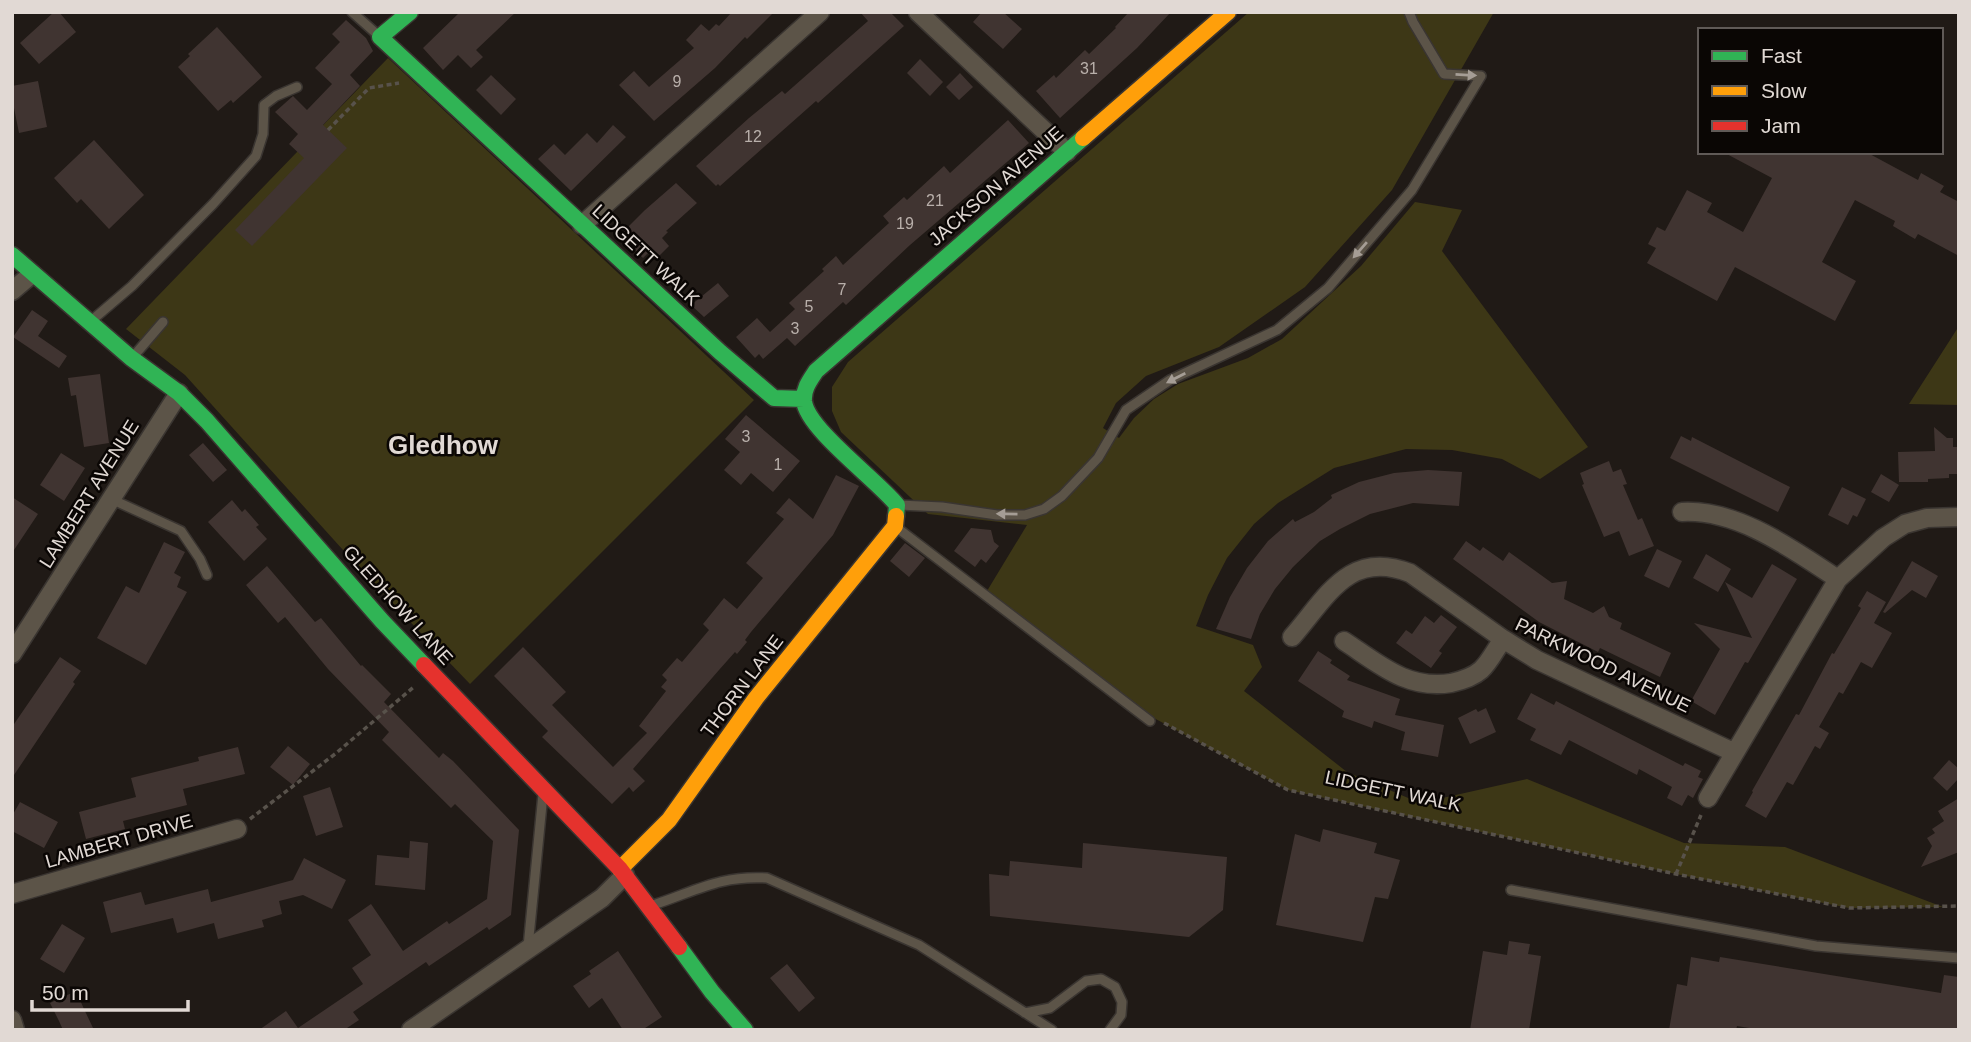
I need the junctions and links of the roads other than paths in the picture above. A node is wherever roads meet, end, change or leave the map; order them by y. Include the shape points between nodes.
1 (352, 12) edge
2 (410, 12) edge
3 (820, 12) edge
4 (918, 12) edge
5 (1228, 12) edge
6 (1409, 12) edge
7 (380, 37) junction
8 (297, 87) dead end
9 (1067, 152) junction
10 (582, 225) junction
11 (12, 255) edge
12 (32, 274) junction
13 (12, 291) edge
14 (163, 322) dead end
15 (90, 323) junction
16 (131, 358) junction
17 (180, 393) junction
18 (804, 399) junction
19 (111, 499) junction
20 (897, 505) junction
21 (1682, 512) dead end
22 (1959, 517) edge
23 (895, 526) junction
24 (207, 575) dead end
25 (1838, 579) junction
26 (1292, 637) dead end
27 (1503, 639) junction
28 (1344, 641) dead end
29 (12, 654) edge
30 (1150, 721) dead end
31 (1733, 752) junction
32 (543, 790) junction
33 (1708, 798) road end
34 (237, 829) road end
35 (623, 872) junction
36 (1511, 890) dead end
37 (12, 894) edge
38 (651, 905) junction
39 (528, 949) junction
40 (1959, 958) edge
41 (726, 1010) junction
42 (1025, 1013) junction
43 (12, 1020) edge
44 (15, 1030) edge
45 (411, 1030) edge
46 (732, 1030) edge
47 (745, 1030) edge
48 (1052, 1030) edge
49 (1110, 1030) edge

1 - 7 lane, LIDGETT WALK
2 - 7 street
3 - 10 street
4 - 9 street
5 - 9 street, JACKSON AVENUE
6 -> 20 lane via 1444,74 1480,76 1412,190 1328,288 1276,330 1170,380 1126,410 1098,458 1044,509 1025,515
7 - 10 street, LIDGETT WALK
8 - 15 lane via 264,106 256,156 141,277
9 - 18 street, JACKSON AVENUE via 816,371 806,383
10 - 18 street, LIDGETT WALK via 774,398
11 - 12 street, GLEDHOW LANE
12 - 13 street
12 - 15 street, GLEDHOW LANE
14 - 16 lane
15 - 16 street, GLEDHOW LANE
16 - 17 street, GLEDHOW LANE
17 - 19 street, LAMBERT AVENUE
17 - 32 street, GLEDHOW LANE via 382,621
18 - 20 street via 817,425 888,491
19 - 24 lane via 181,531
19 - 29 street, LAMBERT AVENUE
20 - 23 street
21 - 25 street via 1723,516
22 - 25 street via 1905,524
23 - 30 lane
23 - 35 street, THORN LANE via 756,698 669,820
25 - 31 street
26 - 27 street, PARKWOOD AVENUE via 1340,581 1374,565 1410,573
27 - 28 street via 1481,670 1460,681 1435,685 1411,682
27 - 31 street, PARKWOOD AVENUE
31 - 33 street
32 - 35 street, GLEDHOW LANE
32 - 39 lane
34 - 37 street, LAMBERT DRIVE
35 - 38 street, GLEDHOW LANE
35 - 39 street, THORN LANE via 602,898
36 - 40 lane via 1816,946
38 - 41 street, GLEDHOW LANE
38 - 42 lane via 716,881 767,878 919,945
39 - 45 street, THORN LANE
41 - 46 street, GLEDHOW LANE
41 - 47 street, GLEDHOW LANE
42 - 48 lane
42 - 49 lane via 1050,1008 1086,981 1101,979 1115,987 1122,1002 1121,1015
43 - 44 street

